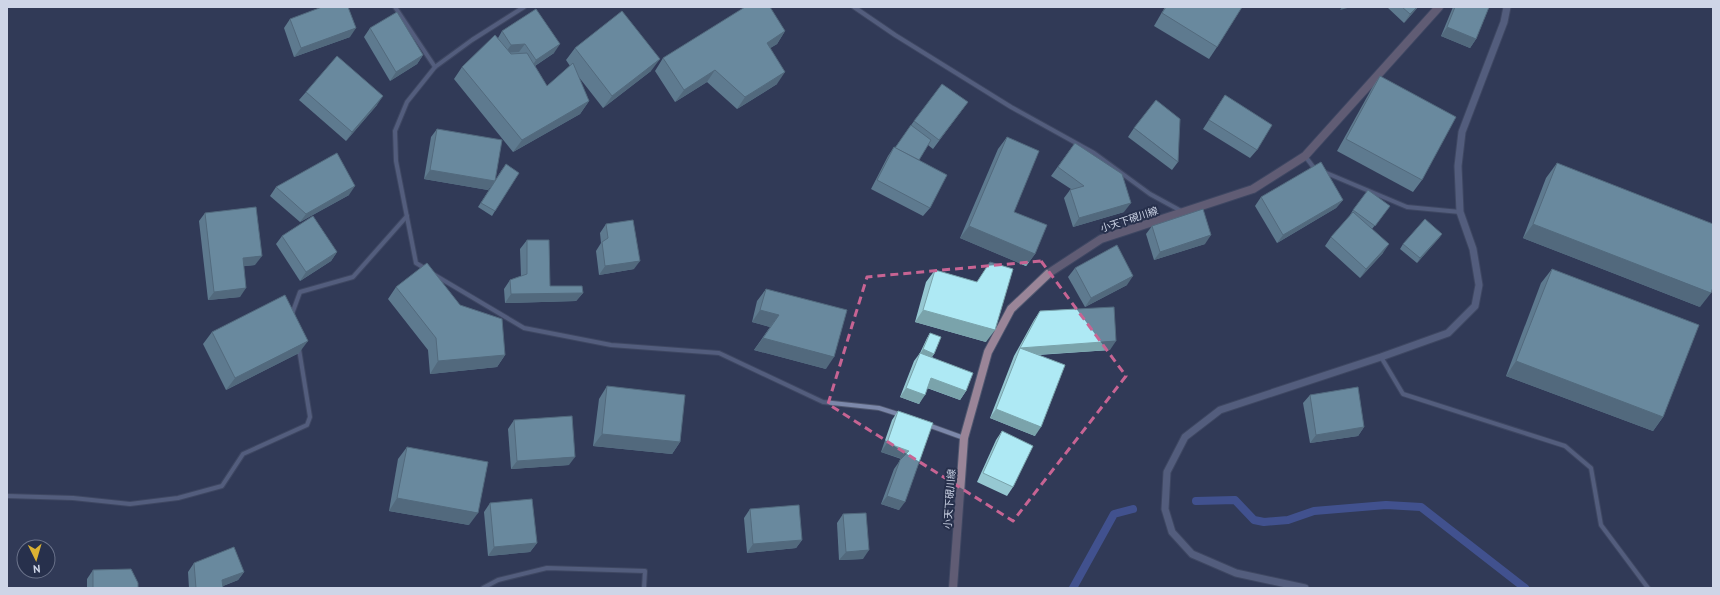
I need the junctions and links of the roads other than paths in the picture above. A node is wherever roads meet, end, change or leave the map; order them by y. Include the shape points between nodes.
1 (395, 7) edge
2 (524, 7) edge
3 (854, 7) edge
4 (1439, 7) edge
5 (1507, 7) edge
6 (435, 67) junction
7 (1305, 156) junction
8 (1183, 212) junction
9 (1460, 212) junction
10 (407, 216) junction
11 (294, 320) edge
12 (298, 347) edge
13 (1381, 357) junction
14 (908, 418) edge
15 (922, 423) edge
16 (964, 438) junction
17 (7, 496) edge
18 (483, 588) edge
19 (644, 588) edge
20 (953, 588) edge
21 (1305, 588) edge
22 (1648, 588) edge

1 - 6 street
2 - 6 street
3 - 8 street via 895,36 1011,107 1094,153 1150,194
4 - 7 main road, 小天下硯川線
5 - 9 street via 1504,22 1462,132 1458,166
6 - 10 street via 407,102 395,131 396,162
7 - 8 main road, 小天下硯川線 via 1253,189
7 - 9 street via 1314,168 1407,207
8 - 16 main road, 小天下硯川線 via 1101,239 1049,273 1011,309 988,352
9 - 13 street via 1473,249 1479,285 1474,306 1448,333
10 - 11 street via 353,277 300,292 292,314
10 - 14 street via 416,263 524,328 611,345 720,353 823,402 879,408
12 - 17 street via 310,417 307,425 243,454 222,486 178,498 130,504 73,498
13 - 21 street via 1220,410 1185,437 1167,472 1165,508 1172,532 1192,554 1236,572
13 - 22 street via 1402,394 1565,446 1591,468 1601,525
15 - 16 street
16 - 20 main road, 小天下硯川線
18 - 19 street via 498,580 547,568 645,571

